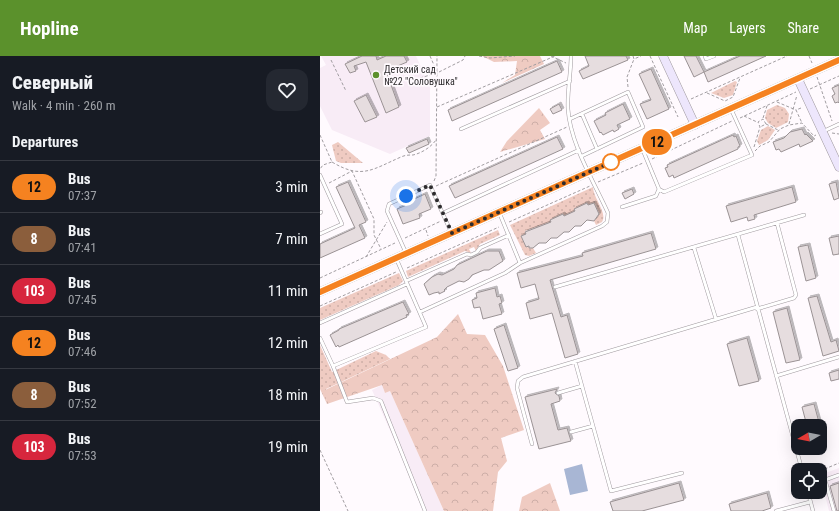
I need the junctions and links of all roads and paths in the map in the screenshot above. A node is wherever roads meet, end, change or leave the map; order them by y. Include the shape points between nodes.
1 (430, 56) edge
2 (437, 56) edge
3 (465, 56) edge
4 (479, 56) edge
5 (515, 56) edge
6 (555, 56) edge
7 (571, 56) edge
8 (633, 56) edge
9 (641, 56) edge
10 (650, 56) edge
11 (663, 56) edge
12 (705, 56) edge
13 (714, 56) edge
14 (787, 56) edge
15 (812, 56) edge
16 (552, 57) edge
17 (809, 57) edge
18 (634, 59) junction
19 (331, 60) dead end
20 (839, 60) edge
21 (571, 67) junction
22 (814, 71) junction
23 (437, 72) junction
24 (839, 76) edge
25 (740, 77) junction
26 (420, 78) dead end
27 (735, 79) junction
28 (798, 79) junction
29 (570, 81) junction
30 (739, 82) junction
31 (820, 85) junction
32 (803, 89) junction
33 (346, 91) dead end
34 (628, 92) junction
35 (707, 93) junction
36 (684, 102) junction
37 (776, 102) junction
38 (767, 106) junction
39 (437, 108) junction
40 (801, 108) dead end
41 (731, 109) junction
42 (793, 110) junction
43 (796, 110) junction
44 (582, 114) junction
45 (744, 116) junction
46 (678, 117) dead end
47 (763, 119) junction
48 (570, 120) junction
49 (736, 120) junction
50 (758, 122) junction
51 (802, 123) junction
52 (766, 124) junction
53 (839, 124) edge
54 (571, 125) junction
55 (695, 125) junction
56 (789, 125) junction
57 (760, 127) junction
58 (834, 127) junction
59 (461, 129) dead end
60 (778, 130) junction
61 (822, 132) junction
62 (839, 134) edge
63 (320, 135) edge
64 (437, 138) junction
65 (642, 148) junction
66 (597, 149) junction
67 (579, 150) junction
68 (752, 155) junction
69 (582, 156) junction
70 (647, 161) junction
71 (332, 162) junction
72 (839, 167) edge
73 (320, 169) edge
74 (352, 171) junction
75 (589, 172) junction
76 (320, 175) edge
77 (595, 184) junction
78 (325, 185) junction
79 (431, 188) junction
80 (660, 189) junction
81 (622, 207) dead end
82 (499, 212) junction
83 (443, 213) junction
84 (804, 215) dead end
85 (390, 218) junction
86 (446, 219) junction
87 (777, 223) junction
88 (504, 224) junction
89 (452, 233) junction
90 (320, 234) edge
91 (509, 235) junction
92 (738, 235) junction
93 (376, 240) junction
94 (400, 241) junction
95 (694, 248) junction
96 (381, 250) junction
97 (406, 253) junction
98 (366, 257) junction
99 (396, 258) junction
100 (520, 263) junction
101 (401, 270) junction
102 (320, 278) edge
103 (406, 283) junction
104 (555, 287) dead end
105 (320, 292) edge
106 (320, 306) edge
107 (757, 308) junction
108 (420, 312) junction
109 (716, 319) junction
110 (320, 323) edge
111 (320, 338) edge
112 (839, 357) edge
113 (575, 361) junction
114 (333, 366) junction
115 (776, 376) junction
116 (582, 386) junction
117 (558, 393) dead end
118 (593, 426) junction
119 (571, 432) dead end
120 (532, 444) dead end
121 (320, 450) edge
122 (800, 463) edge
123 (839, 463) edge
124 (827, 468) edge
125 (682, 472) dead end
126 (839, 475) edge
127 (809, 499) edge
128 (810, 502) junction
129 (794, 506) junction
130 (348, 511) edge
131 (425, 511) edge
132 (776, 511) edge
133 (795, 511) edge
134 (813, 511) edge
135 (834, 511) edge

1 - 23 path
2 - 23 path
3 - 23 path via 463,60
4 - 5 path
6 - 16 path
7 - 21 lane
8 - 18 path
9 - 18 path
10 - 46 path
11 - 36 main road
12 - 13 lane via 706,59
14 - 25 path
15 - 17 path
16 - 21 path
16 - 39 path
17 - 22 path
18 - 34 path via 627,77
19 - 33 path
20 - 22 main road
21 - 29 lane
22 - 28 main road
22 - 31 path
23 - 26 path
23 - 39 path
24 - 31 path
25 - 27 path
25 - 30 path
27 - 30 path
27 - 35 path
28 - 32 main road
28 - 41 main road
29 - 48 lane
29 - 59 lane
30 - 35 path via 733,97 725,101
31 - 32 path
31 - 58 path
32 - 61 main road
34 - 44 lane
34 - 66 lane via 643,127
35 - 36 path
36 - 55 main road
37 - 38 path
37 - 42 path
37 - 42 path via 798,91
38 - 45 path
38 - 47 path
39 - 64 path
40 - 43 path
41 - 49 lane
41 - 55 main road
42 - 43 path
42 - 56 path
43 - 51 path
44 - 48 lane
44 - 66 lane
45 - 49 path
45 - 50 path
47 - 50 path
47 - 52 path
48 - 54 lane
49 - 68 lane
49 - 70 path
50 - 57 path
51 - 56 path
51 - 61 path via 814,136
52 - 57 path
52 - 60 path
53 - 58 lane
54 - 67 lane
54 - 79 path
55 - 65 main road
56 - 60 path
57 - 68 path
58 - 61 lane
60 - 68 path via 769,142 760,146
61 - 62 path
61 - 72 main road
63 - 71 path
64 - 74 path via 425,150 415,155 403,156 374,169
64 - 79 path via 436,176
65 - 70 lane
65 - 75 main road
66 - 69 lane
67 - 69 lane
67 - 83 lane
68 - 80 lane via 666,192
69 - 75 lane
70 - 77 path
70 - 80 lane
71 - 73 path
71 - 74 path
74 - 78 path
74 - 93 path via 374,219
75 - 77 lane
75 - 82 main road
76 - 78 lane
77 - 88 path
77 - 100 lane via 608,213 606,224
78 - 90 lane via 342,224
79 - 83 lane
79 - 85 lane via 430,185 389,204 387,211
80 - 81 lane via 656,196
82 - 88 lane
82 - 89 main road
83 - 86 lane
84 - 87 lane
85 - 93 path
85 - 94 lane
86 - 89 lane
86 - 94 path
87 - 92 lane
87 - 107 lane via 796,295 794,298
88 - 91 lane
88 - 101 path
89 - 97 main road
91 - 100 lane
91 - 103 lane via 480,248 471,255 467,254
92 - 95 lane
92 - 107 lane
93 - 96 path
93 - 98 path
94 - 96 path
94 - 97 lane
95 - 104 lane
95 - 109 lane
96 - 98 path
97 - 99 main road
98 - 102 path
99 - 101 lane
99 - 105 main road
100 - 108 lane via 509,272
101 - 103 lane
101 - 106 path
103 - 108 lane
103 - 110 lane
107 - 109 lane
107 - 115 lane
108 - 114 lane via 426,327
109 - 113 lane
111 - 114 lane
112 - 115 lane
113 - 116 lane
113 - 120 lane via 523,377 518,381 518,391
114 - 131 lane via 347,402 373,398 381,401
115 - 122 lane
116 - 117 lane
116 - 118 lane
118 - 119 lane
118 - 125 lane via 612,491
121 - 130 path
123 - 124 path
126 - 135 lane via 825,480
127 - 128 lane
128 - 129 lane
128 - 134 lane
129 - 132 lane
129 - 133 lane

